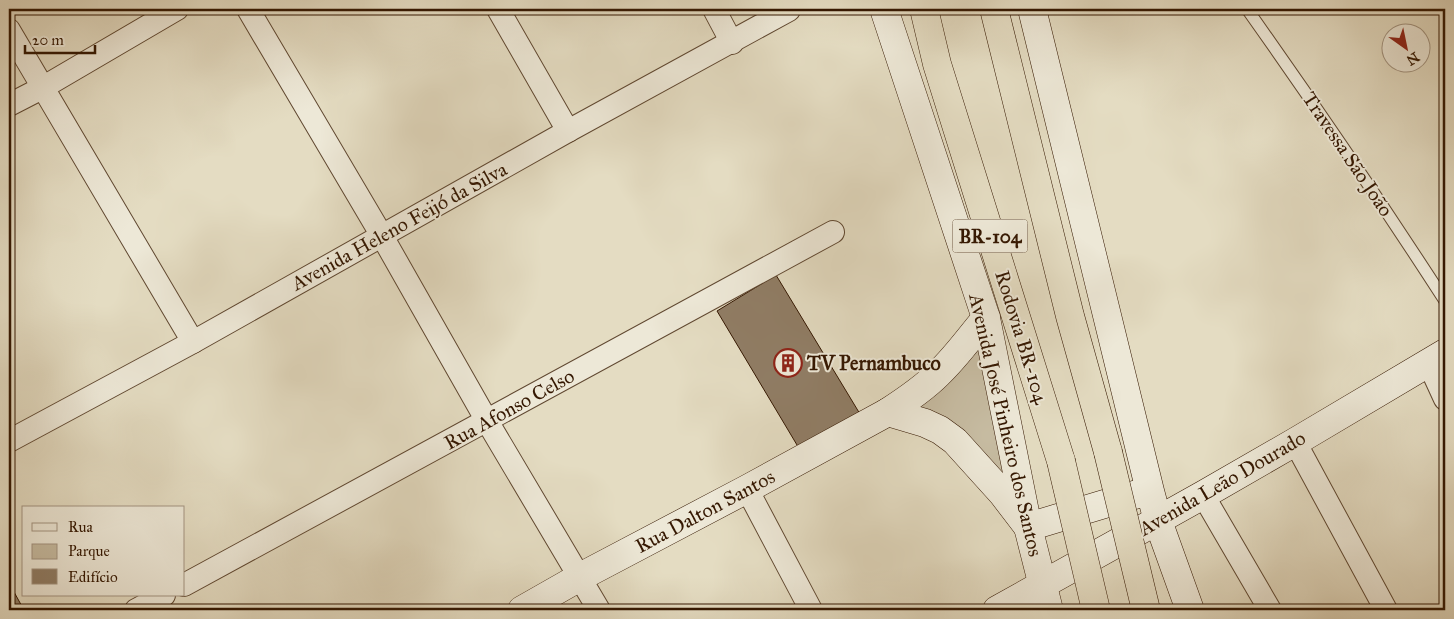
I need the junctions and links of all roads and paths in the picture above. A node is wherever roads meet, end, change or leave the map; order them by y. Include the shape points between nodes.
1 (177, 9) edge
2 (248, 9) edge
3 (498, 9) edge
4 (714, 9) edge
5 (884, 9) edge
6 (924, 9) edge
7 (994, 9) edge
8 (1032, 9) edge
9 (1247, 9) edge
10 (789, 10) dead end
11 (9, 30) edge
12 (732, 42) junction
13 (42, 88) junction
14 (9, 105) edge
15 (568, 131) junction
16 (833, 232) dead end
17 (382, 236) junction
18 (1445, 301) edge
19 (986, 318) junction
20 (193, 342) junction
21 (1437, 357) edge
22 (1445, 399) edge
23 (888, 412) junction
24 (487, 421) junction
25 (10, 439) edge
26 (1295, 442) junction
27 (747, 489) junction
28 (1150, 491) junction
29 (1203, 495) junction
30 (1158, 521) junction
31 (1028, 527) junction
32 (580, 577) junction
33 (185, 584) edge
34 (162, 596) edge
35 (1046, 598) edge
36 (136, 610) edge
37 (522, 610) edge
38 (599, 610) edge
39 (811, 610) edge
40 (997, 610) edge
41 (1096, 610) edge
42 (1146, 610) edge
43 (1190, 610) edge
44 (1270, 610) edge
45 (1386, 610) edge

1 - 13 street
2 - 17 street
3 - 15 street
4 - 12 street
5 - 19 main road, Avenida José Pinheiro dos Santos
6 - 41 highway, Rodovia BR-104 / BR-104, bridge via 937,64 1061,462
7 - 42 highway, BR-104, bridge
8 - 28 main road
9 - 18 lane, Travessa São João
10 - 12 street, Avenida Heleno Feijó da Silva
11 - 13 street
12 - 15 street, Avenida Heleno Feijó da Silva
13 - 14 street
13 - 20 street
15 - 17 street, Avenida Heleno Feijó da Silva
16 - 24 street, Rua Afonso Celso
17 - 20 street, Avenida Heleno Feijó da Silva
17 - 24 street
19 - 23 main road, Rua Dalton Santos via 936,376
19 - 31 main road, Avenida José Pinheiro dos Santos
20 - 25 street, Avenida Heleno Feijó da Silva
21 - 22 street
21 - 26 main road, Avenida Leão Dourado
23 - 27 main road, Rua Dalton Santos
23 - 31 main road via 925,423 955,441
24 - 32 street
24 - 33 street, Rua Afonso Celso
26 - 29 main road, Avenida Leão Dourado
26 - 45 street
27 - 32 main road, Rua Dalton Santos
27 - 39 street
28 - 30 main road
28 - 31 main road
29 - 30 main road, Avenida Leão Dourado
29 - 44 street
30 - 35 main road, Avenida Leão Dourado
30 - 43 main road
31 - 35 main road, Avenida José Pinheiro dos Santos
32 - 37 main road, Rua Dalton Santos
32 - 38 street
34 - 36 street
35 - 40 main road, Avenida Leão Dourado

